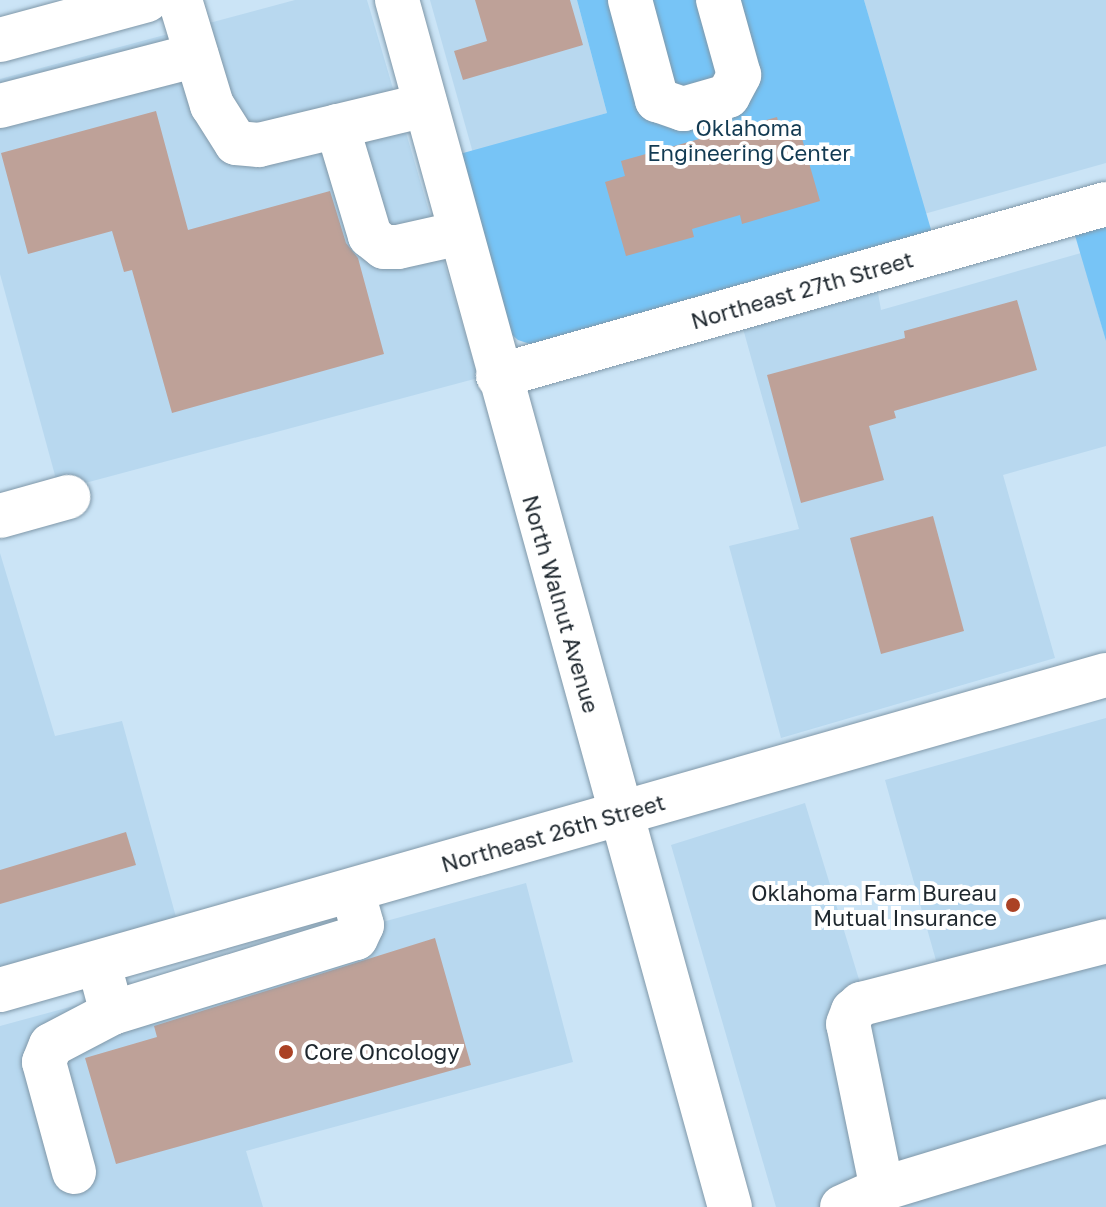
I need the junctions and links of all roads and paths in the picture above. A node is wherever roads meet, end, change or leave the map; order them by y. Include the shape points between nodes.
1 (147, 0) edge
2 (180, 0) edge
3 (397, 0) edge
4 (630, 0) edge
5 (718, 0) edge
6 (0, 40) edge
7 (197, 55) junction
8 (425, 105) junction
9 (0, 106) edge
10 (337, 126) junction
11 (1106, 204) edge
12 (460, 233) junction
13 (498, 376) junction
14 (68, 497) dead end
15 (0, 516) edge
16 (1106, 675) edge
17 (620, 814) junction
18 (352, 890) junction
19 (1106, 941) edge
20 (98, 962) junction
21 (0, 990) edge
22 (112, 1013) junction
23 (1106, 1121) edge
24 (74, 1172) dead end
25 (882, 1189) junction
26 (730, 1207) edge
27 (842, 1207) edge

1 - 6 street
2 - 7 street
3 - 8 street, North Walnut Avenue
4 - 5 street via 657,100 683,109 728,96 739,75
7 - 9 street
7 - 10 street via 218,121 236,143 259,145
8 - 10 street
8 - 12 street, North Walnut Avenue
10 - 12 street via 370,236 384,247 398,247
11 - 13 street, Northeast 27th Street
12 - 13 street, North Walnut Avenue
13 - 17 street, North Walnut Avenue
14 - 15 street
16 - 17 street, Northeast 26th Street
17 - 18 street, Northeast 26th Street
17 - 26 street, North Walnut Avenue
18 - 20 street, Northeast 26th Street
18 - 22 street via 362,925 356,938
19 - 25 street via 861,1004 853,1011 848,1024
20 - 21 street, Northeast 26th Street
20 - 22 street
22 - 24 street via 51,1045 44,1062
23 - 25 street
25 - 27 street

